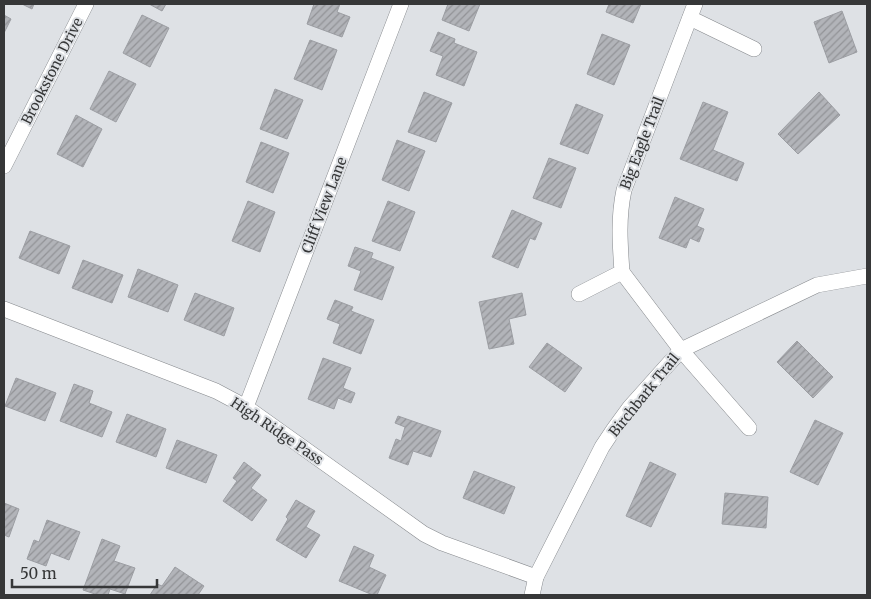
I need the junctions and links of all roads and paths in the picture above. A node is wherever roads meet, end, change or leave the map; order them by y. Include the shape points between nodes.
1 (86, 4) edge
2 (402, 4) edge
3 (695, 4) edge
4 (690, 18) junction
5 (754, 49) dead end
6 (4, 166) edge
7 (622, 272) junction
8 (867, 276) edge
9 (579, 294) dead end
10 (4, 309) edge
11 (681, 350) junction
12 (246, 407) junction
13 (749, 428) dead end
14 (536, 577) junction
15 (532, 595) edge

1 - 6 street, Brookstone Drive
2 - 12 street, Cliff View Lane
3 - 4 street, Big Eagle Trail
4 - 5 street
4 - 7 street, Big Eagle Trail via 624,190 619,232
7 - 9 street
7 - 11 street
8 - 11 street, Birchbark Trail via 817,284
10 - 12 street, High Ridge Pass via 216,391
11 - 13 street
11 - 14 street, Birchbark Trail via 630,408 602,447
12 - 14 street, High Ridge Pass via 424,534
14 - 15 street, Birchbark Trail

